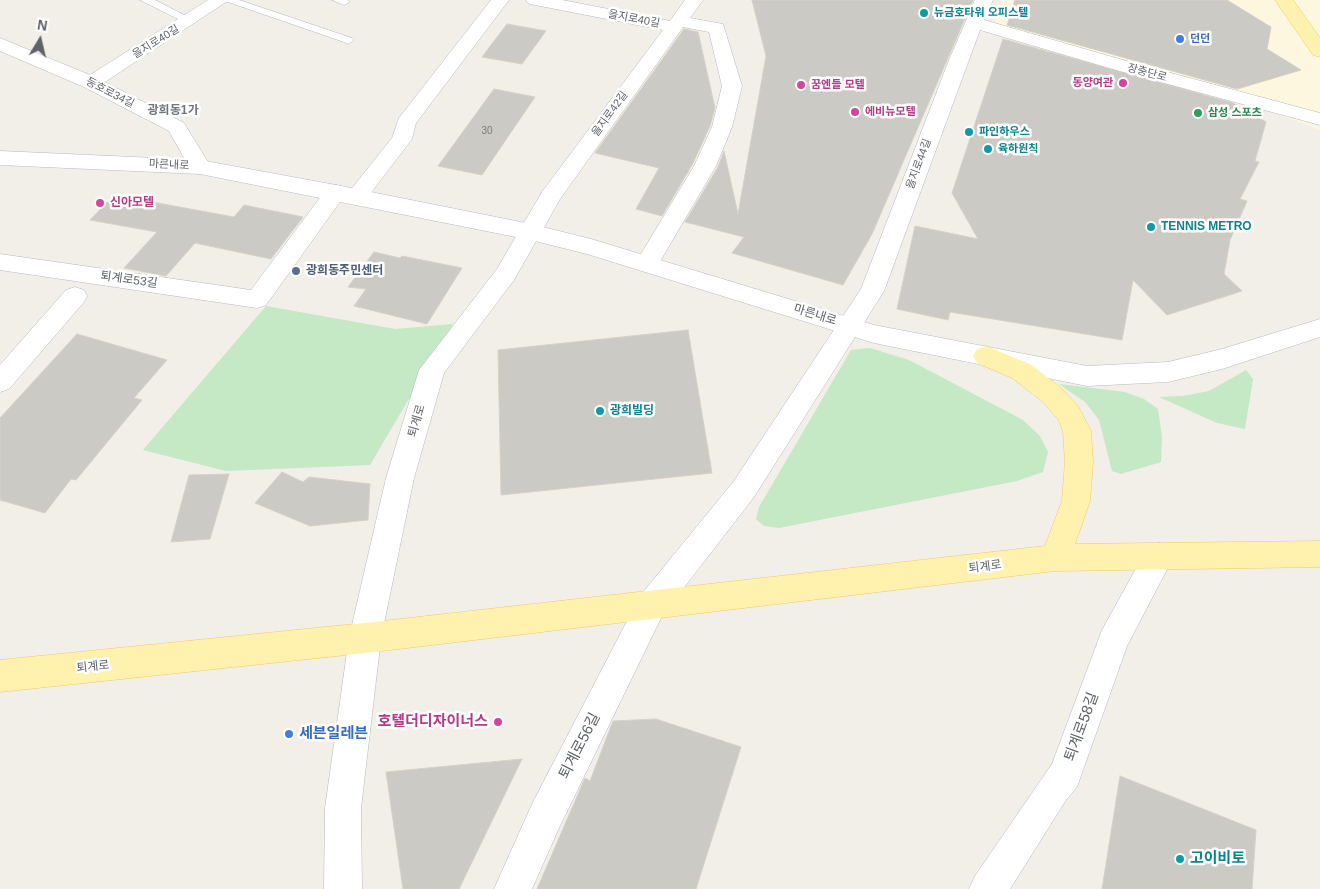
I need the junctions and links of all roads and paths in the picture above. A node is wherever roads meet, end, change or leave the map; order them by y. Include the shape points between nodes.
1 (146, 0) edge
2 (220, 0) edge
3 (228, 0) edge
4 (500, 0) edge
5 (535, 0) edge
6 (694, 0) edge
7 (984, 0) edge
8 (1284, 0) edge
9 (190, 20) junction
10 (976, 23) junction
11 (676, 24) junction
12 (348, 40) dead end
13 (0, 44) edge
14 (1320, 51) edge
15 (91, 83) junction
16 (1320, 119) edge
17 (0, 158) edge
18 (200, 167) junction
19 (346, 194) junction
20 (531, 232) junction
21 (0, 262) edge
22 (647, 264) junction
23 (75, 296) dead end
24 (849, 326) junction
25 (1320, 328) edge
26 (986, 356) junction
27 (0, 382) edge
28 (1320, 554) edge
29 (1159, 556) junction
30 (1055, 558) junction
31 (652, 606) junction
32 (364, 638) junction
33 (0, 676) edge
34 (342, 889) edge
35 (513, 889) edge
36 (988, 889) edge

1 - 9 lane
2 - 9 street, 을지로40길
3 - 12 lane
4 - 19 street via 406,122 402,139
5 - 11 street, 을지로40길
6 - 11 street, 을지로42길
7 - 10 street, 을지로44길
8 - 14 main road
9 - 15 street, 을지로40길
10 - 16 street, 장충단로
10 - 24 street, 을지로44길 via 958,60 872,291
11 - 20 street, 을지로42길 via 550,197
11 - 22 street via 717,28 732,86 722,127 705,166
13 - 15 street, 동호로34길
15 - 18 street, 동호로34길 via 177,128
17 - 18 street, 마른내로
18 - 19 street, 마른내로
19 - 20 street, 마른내로
19 - 21 street, 퇴계로53길 via 258,299
20 - 22 street, 마른내로
20 - 32 street, 퇴계로 via 506,274 432,370 400,478
22 - 24 street, 마른내로
23 - 27 street
24 - 26 street, 마른내로
24 - 31 street via 744,489
25 - 26 street, 마른내로 via 1222,359 1168,372 1087,376
26 - 30 main road via 1021,371 1051,394 1069,413 1077,431 1076,501
28 - 29 main road, 퇴계로
29 - 30 main road, 퇴계로
29 - 36 street, 퇴계로58길 via 1113,642 1065,775
30 - 31 main road, 퇴계로
31 - 32 main road, 퇴계로
31 - 35 street, 퇴계로56길 via 546,815
32 - 33 main road, 퇴계로
32 - 34 street, 퇴계로 via 343,808

